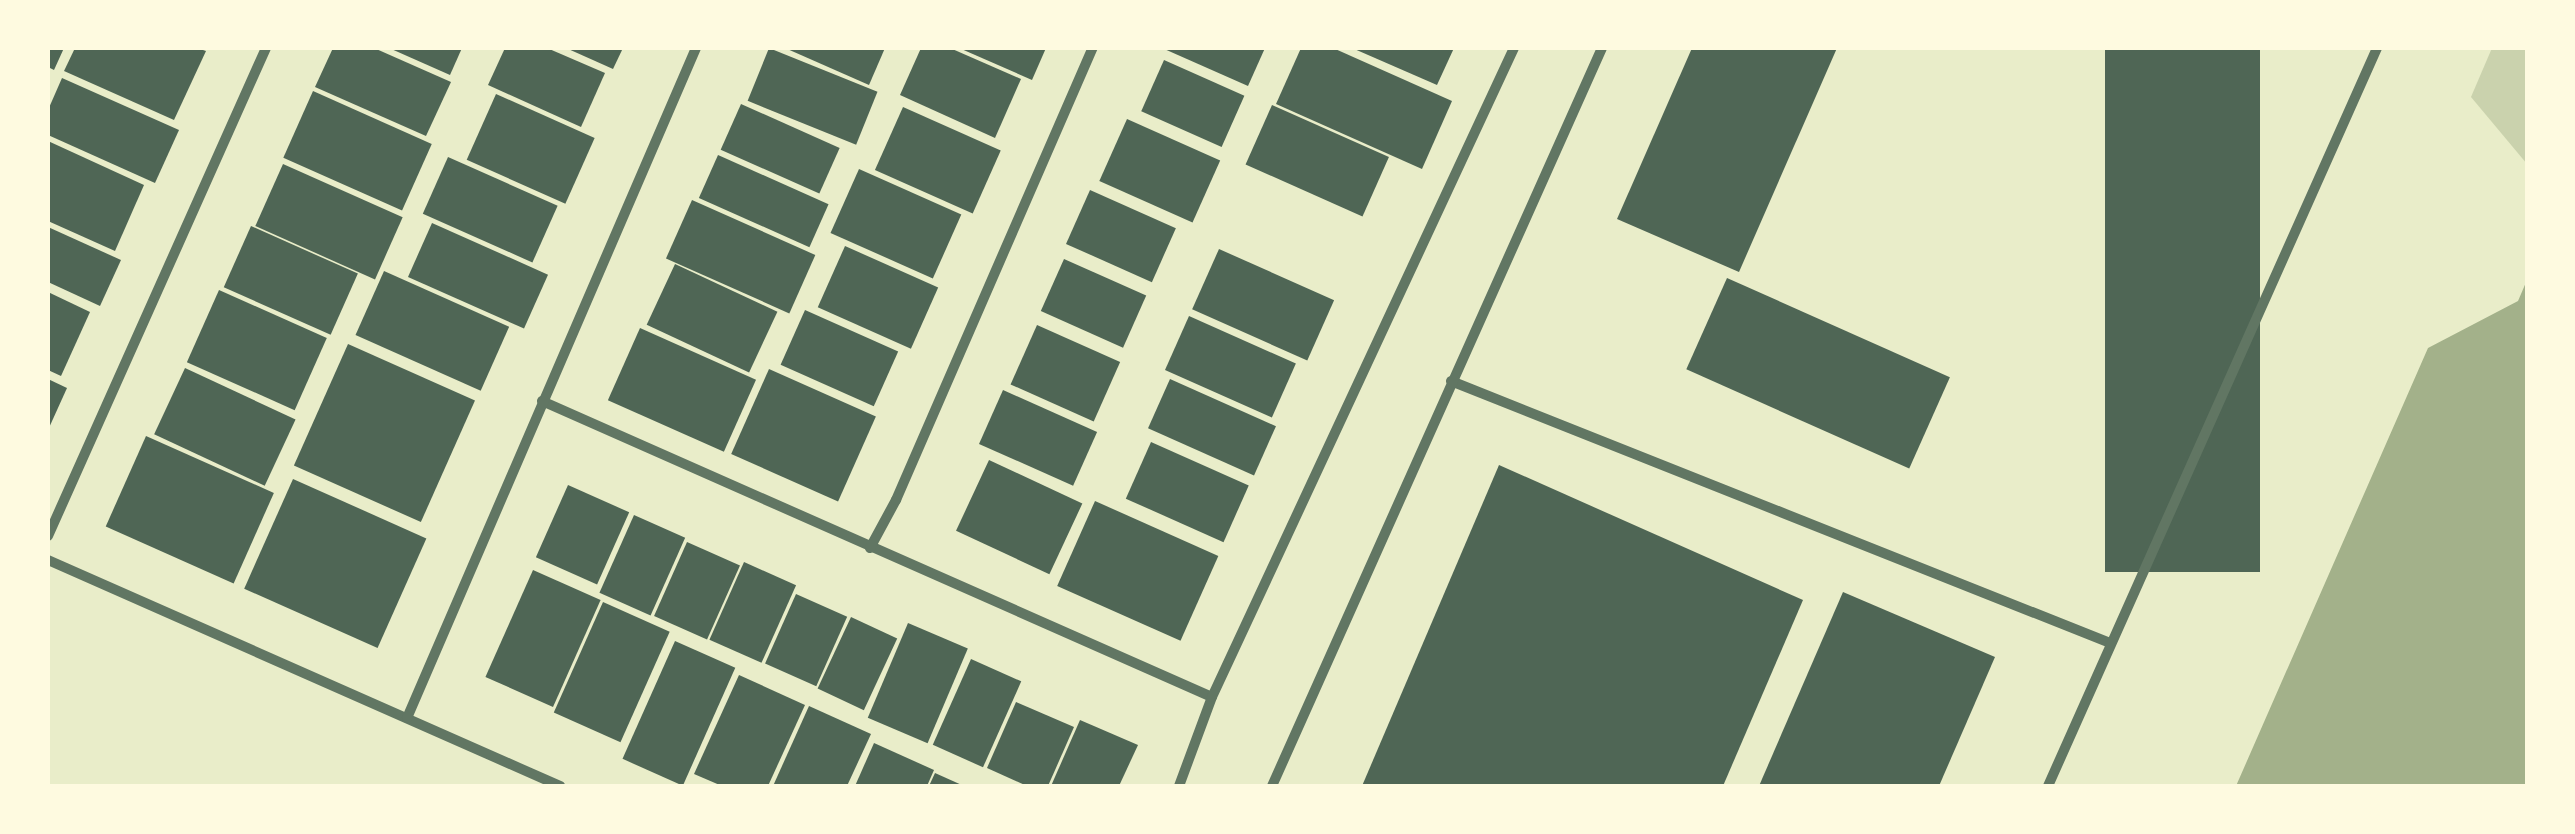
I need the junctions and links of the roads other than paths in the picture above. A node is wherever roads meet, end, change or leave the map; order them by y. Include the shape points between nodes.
1 (266, 48) edge
2 (696, 48) edge
3 (1093, 48) edge
4 (1514, 48) edge
5 (1602, 48) edge
6 (2377, 48) edge
7 (1451, 381) junction
8 (542, 400) junction
9 (48, 536) edge
10 (870, 548) junction
11 (48, 560) edge
12 (2110, 643) junction
13 (1212, 697) junction
14 (407, 718) junction
15 (560, 786) edge
16 (1179, 786) edge
17 (1272, 786) edge
18 (2048, 786) edge

1 - 9 street
2 - 8 street
3 - 10 street
4 - 13 street
5 - 7 street
6 - 12 street
7 - 12 street
7 - 17 street
8 - 10 street
8 - 14 street
10 - 13 street
11 - 14 street
12 - 18 street
13 - 16 street
14 - 15 street

